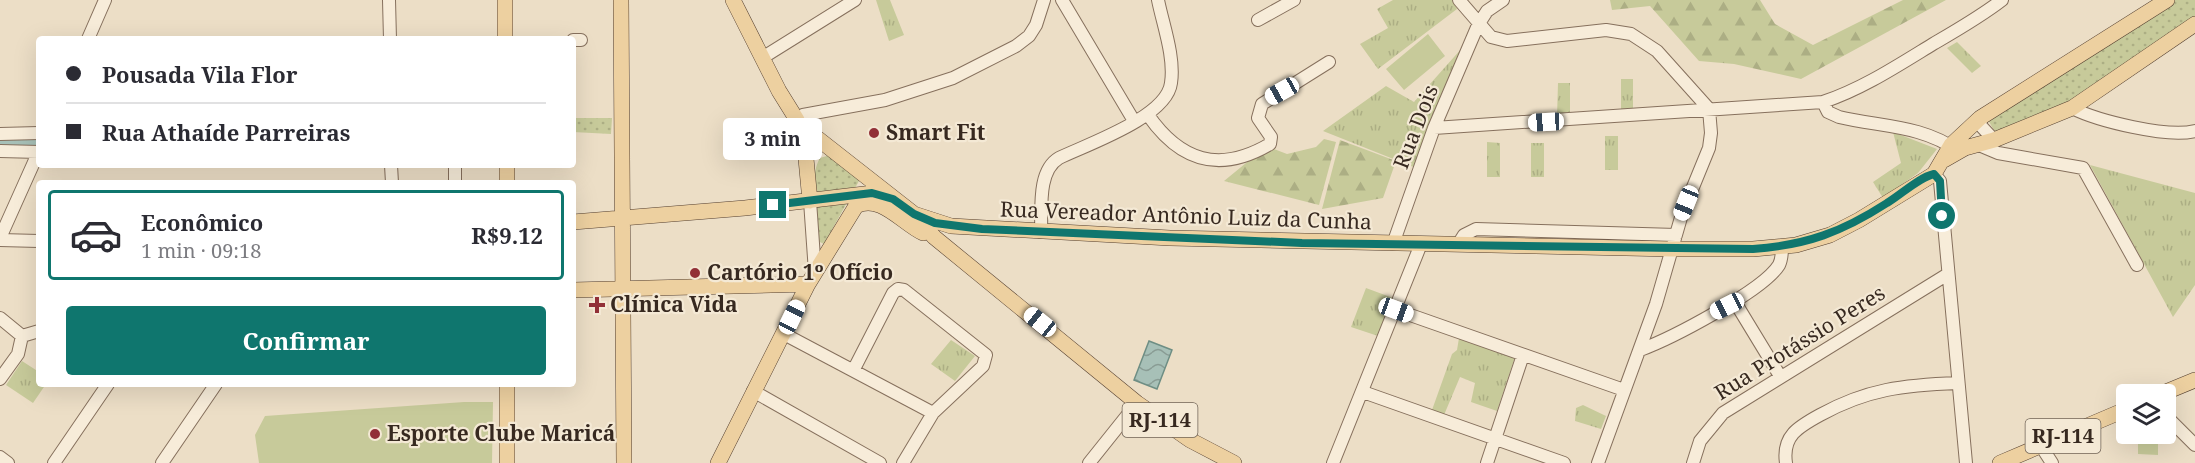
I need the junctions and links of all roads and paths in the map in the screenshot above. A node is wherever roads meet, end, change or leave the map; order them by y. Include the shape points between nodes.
1 (105, 0) edge
2 (389, 0) edge
3 (505, 0) edge
4 (621, 0) edge
5 (732, 0) edge
6 (855, 0) edge
7 (1060, 0) edge
8 (1158, 0) edge
9 (1294, 0) edge
10 (1459, 0) edge
11 (1503, 0) edge
12 (2002, 0) edge
13 (2168, 0) edge
14 (1043, 3) edge
15 (1258, 20) dead end
16 (2195, 24) edge
17 (1478, 25) junction
18 (89, 36) edge
19 (390, 36) edge
20 (505, 36) edge
21 (762, 58) junction
22 (1329, 62) dead end
23 (1823, 102) junction
24 (2072, 108) junction
25 (1709, 109) junction
26 (1148, 115) junction
27 (1980, 118) junction
28 (1134, 121) junction
29 (800, 124) junction
30 (1434, 128) junction
31 (2195, 131) edge
32 (36, 133) edge
33 (0, 134) edge
34 (1987, 142) junction
35 (1954, 148) junction
36 (0, 151) edge
37 (36, 151) edge
38 (36, 158) edge
39 (1938, 168) junction
40 (893, 199) junction
41 (810, 201) junction
42 (914, 214) junction
43 (623, 219) junction
44 (576, 222) edge
45 (1041, 232) junction
46 (934, 237) junction
47 (0, 239) edge
48 (36, 241) edge
49 (1674, 242) junction
50 (1393, 244) junction
51 (1421, 244) junction
52 (1782, 247) junction
53 (2137, 265) dead end
54 (1948, 274) junction
55 (812, 278) junction
56 (622, 289) junction
57 (576, 290) edge
58 (1735, 302) junction
59 (1396, 310) junction
60 (0, 318) edge
61 (0, 331) edge
62 (36, 332) edge
63 (784, 334) junction
64 (22, 336) junction
65 (1640, 350) junction
66 (1523, 355) junction
67 (854, 369) junction
68 (1780, 376) junction
69 (0, 379) edge
70 (2195, 380) edge
71 (1958, 383) junction
72 (106, 387) edge
73 (214, 387) edge
74 (507, 387) edge
75 (2176, 388) edge
76 (1624, 390) junction
77 (753, 391) junction
78 (1363, 392) junction
79 (1137, 403) junction
80 (933, 413) junction
81 (2116, 414) edge
82 (2176, 425) edge
83 (1496, 439) junction
84 (2195, 445) edge
85 (2048, 456) edge
86 (0, 458) edge
87 (8, 463) edge
88 (54, 463) edge
89 (162, 463) edge
90 (507, 463) edge
91 (624, 463) edge
92 (718, 463) edge
93 (880, 463) edge
94 (903, 463) edge
95 (1089, 463) edge
96 (1234, 463) edge
97 (1333, 463) edge
98 (1487, 463) edge
99 (1564, 463) edge
100 (1598, 463) edge
101 (1693, 463) edge
102 (1786, 463) edge
103 (1966, 463) edge
104 (2000, 463) edge

1 - 18 street
2 - 19 street
3 - 20 main road
4 - 43 main road
5 - 21 main road
6 - 21 street
7 - 14 street
7 - 28 street
8 - 26 street via 1172,80 1167,96
9 - 15 street
10 - 17 street
11 - 17 street, Rua Dois via 1487,11
12 - 23 street via 1970,24 1869,82
13 - 27 main road
14 - 29 street via 1029,36 954,78 885,100 807,114
16 - 24 main road
17 - 25 street via 1491,38 1507,41 1622,31 1657,51
17 - 30 street, Rua Dois
21 - 29 main road
22 - 26 street via 1262,104 1258,116 1271,137 1270,144 1234,157 1211,160 1188,153 1163,137
23 - 25 street
23 - 35 street via 1828,111 1839,117 1913,129
24 - 31 street via 2093,117 2152,130
24 - 34 main road
25 - 30 street
25 - 49 street via 1709,147
26 - 28 street
27 - 34 street
27 - 35 main road
28 - 45 street via 1048,166
29 - 40 main road, RJ-114
29 - 41 main road
30 - 50 street, Rua Dois
32 - 33 street
34 - 35 main road
34 - 53 street via 1998,153 2083,168
35 - 39 main road, Rua Vereador Antônio Luiz da Cunha
36 - 37 street
38 - 47 street
39 - 52 main road, Rua Vereador Antônio Luiz da Cunha via 1830,235
39 - 54 street
40 - 41 main road via 867,193
40 - 42 main road, RJ-114
41 - 43 main road
41 - 55 street
42 - 45 main road, Rua Vereador Antônio Luiz da Cunha via 951,226
42 - 46 main road, RJ-114
43 - 44 main road
43 - 56 main road
45 - 50 main road, Rua Vereador Antônio Luiz da Cunha
46 - 55 main road, RJ-114 via 875,204 862,203 849,214
46 - 79 main road, RJ-114
47 - 48 street
49 - 51 main road, Rua Vereador Antônio Luiz da Cunha
49 - 52 main road, Rua Vereador Antônio Luiz da Cunha
49 - 65 street
50 - 51 main road, Rua Vereador Antônio Luiz da Cunha
51 - 59 street
52 - 58 street via 1782,260 1776,269
54 - 68 street, Rua Protássio Peres
54 - 71 street
55 - 56 main road
55 - 63 main road
56 - 57 main road
56 - 91 main road
58 - 65 street
58 - 68 street
59 - 66 street
59 - 78 street
60 - 64 street
61 - 64 street
62 - 64 street
63 - 67 street
63 - 77 main road
64 - 69 street via 18,354
65 - 76 street
66 - 76 street
66 - 83 street
67 - 80 street
67 - 80 street via 893,293 904,290 984,352 987,360
68 - 101 street, Rua Protássio Peres via 1723,413 1700,441
70 - 75 main road
71 - 102 street via 1915,384 1849,399 1790,435 1785,446
71 - 103 street
72 - 88 street
73 - 89 street
74 - 90 main road
76 - 100 street
77 - 92 main road
77 - 93 street
78 - 83 street
78 - 97 street
79 - 95 street
79 - 96 main road, RJ-114 via 1190,440
80 - 94 street
81 - 85 main road, RJ-114 via 2057,439
82 - 84 street
83 - 98 street
83 - 99 street
85 - 104 main road, RJ-114
86 - 87 street

